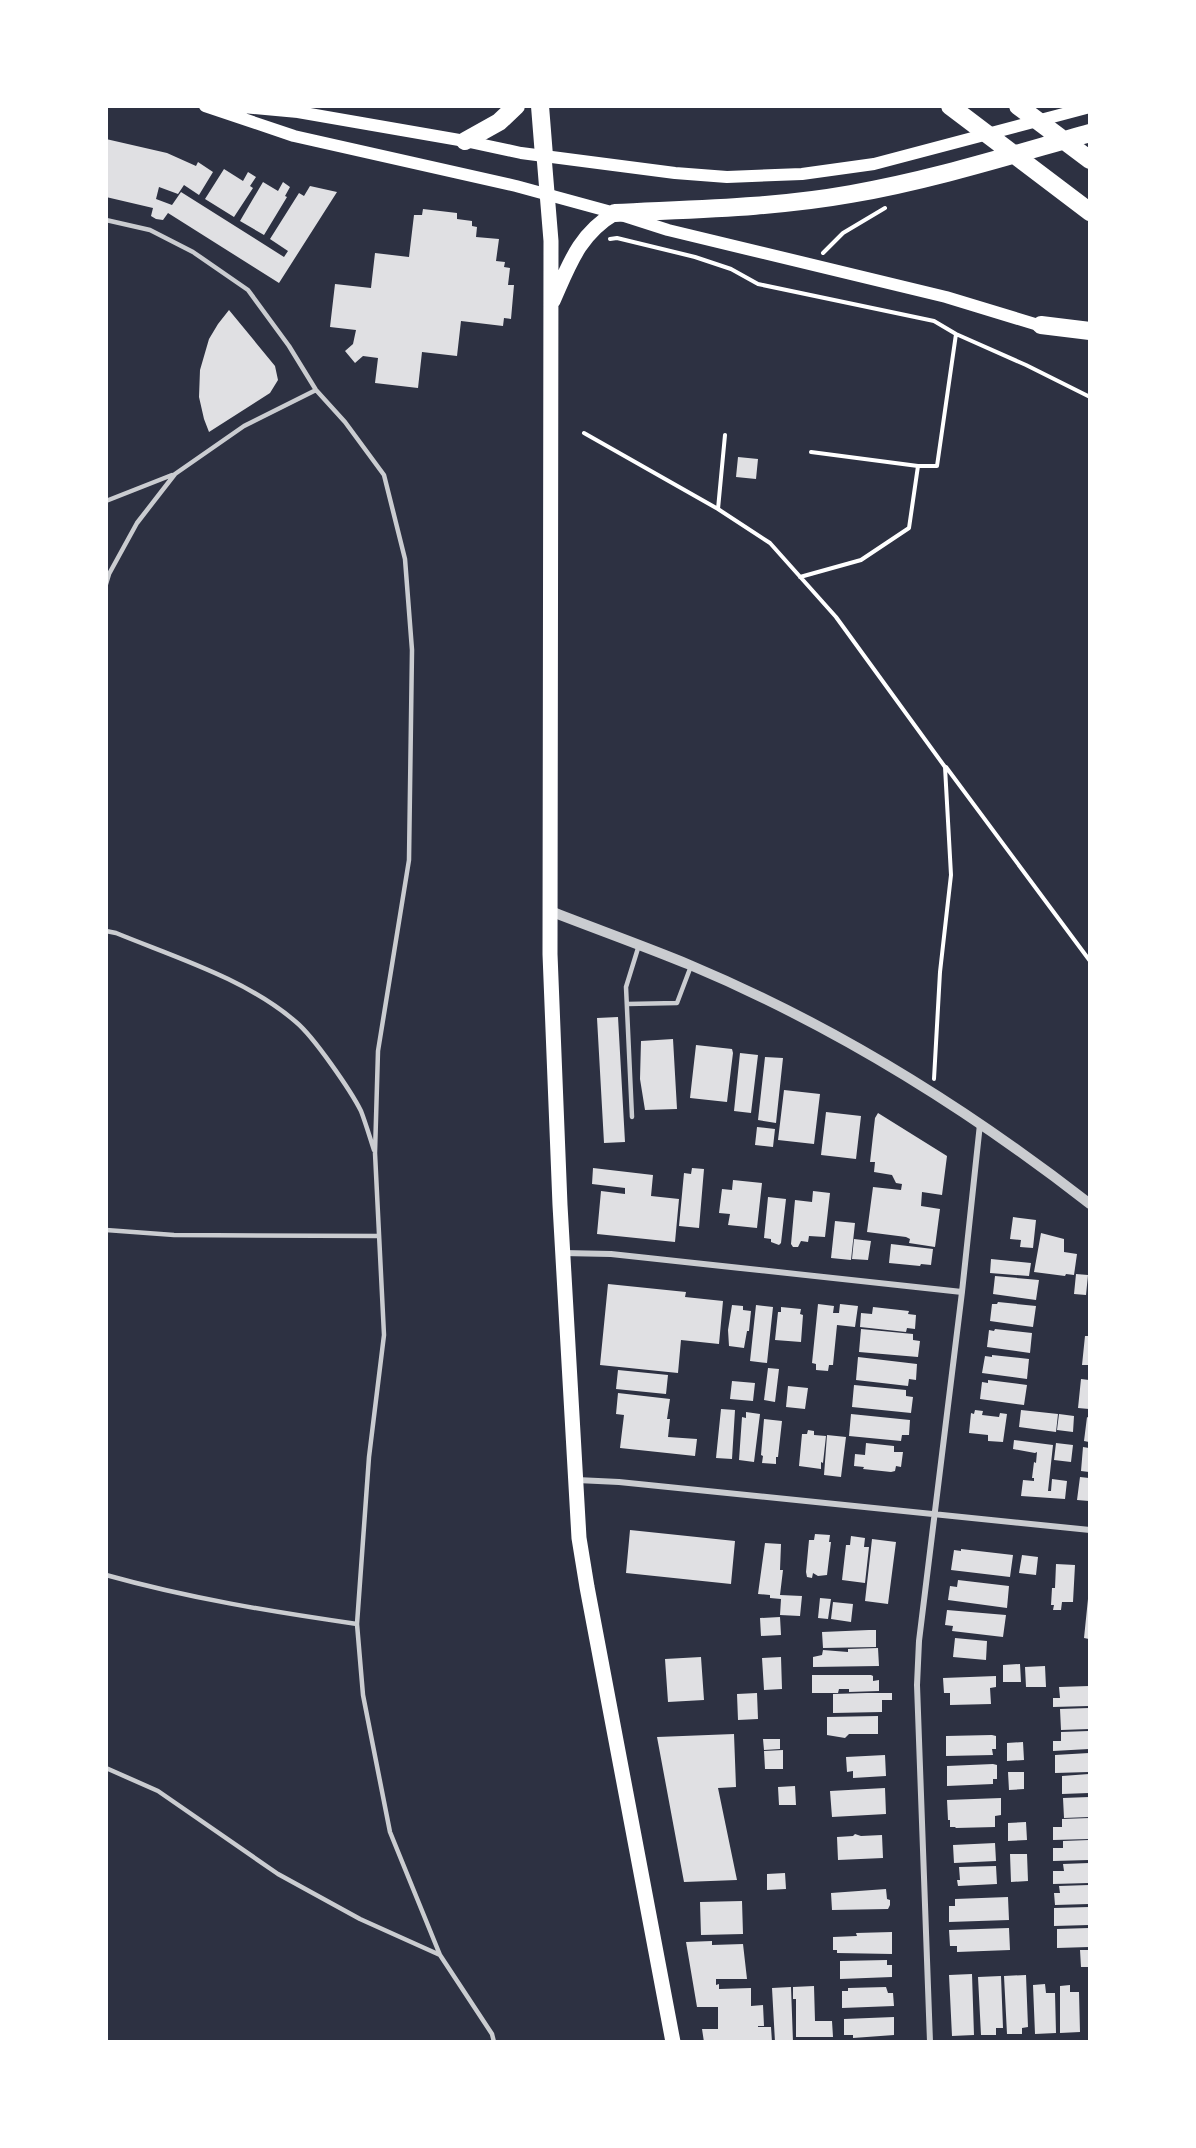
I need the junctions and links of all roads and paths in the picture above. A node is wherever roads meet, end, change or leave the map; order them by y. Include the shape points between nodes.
1 (205, 106) edge
2 (231, 106) edge
3 (516, 106) edge
4 (540, 106) edge
5 (950, 106) edge
6 (1018, 106) edge
7 (1089, 107) edge
8 (1089, 133) edge
9 (465, 141) junction
10 (544, 156) junction
11 (1089, 160) edge
12 (548, 195) junction
13 (890, 205) dead end
14 (1089, 212) edge
15 (615, 213) junction
16 (106, 220) edge
17 (606, 239) dead end
18 (821, 255) dead end
19 (551, 307) junction
20 (1041, 325) junction
21 (1089, 332) edge
22 (956, 334) junction
23 (1089, 341) edge
24 (316, 390) junction
25 (1089, 397) edge
26 (584, 433) dead end
27 (725, 435) dead end
28 (811, 452) dead end
29 (918, 466) junction
30 (175, 474) junction
31 (106, 501) edge
32 (718, 510) junction
33 (800, 577) junction
34 (106, 584) edge
35 (945, 767) junction
36 (550, 911) junction
37 (106, 931) edge
38 (639, 945) junction
39 (1089, 961) edge
40 (692, 966) junction
41 (627, 1004) junction
42 (933, 1095) junction
43 (632, 1117) dead end
44 (980, 1124) junction
45 (375, 1153) junction
46 (1089, 1204) edge
47 (106, 1230) edge
48 (379, 1236) junction
49 (563, 1252) junction
50 (962, 1292) junction
51 (576, 1480) junction
52 (933, 1515) junction
53 (1089, 1530) edge
54 (106, 1575) edge
55 (357, 1624) junction
56 (106, 1768) edge
57 (440, 1955) junction
58 (494, 2042) edge
59 (673, 2042) edge
60 (930, 2042) edge

1 - 12 main road via 294,136
2 - 9 main road via 298,112
3 - 9 highway via 499,122
4 - 10 highway
5 - 14 highway
6 - 11 highway
7 - 10 main road via 904,157 849,168 763,176 675,173
8 - 15 highway via 879,189 790,203
9 - 10 main road
10 - 12 main road
12 - 15 main road
12 - 19 main road
13 - 18 path via 843,233
15 - 19 main road via 591,230 578,247
15 - 20 main road
16 - 24 lane via 150,230 193,252 248,290
17 - 22 path via 617,238 695,258 731,269 758,284 934,321
19 - 36 main road
20 - 21 highway
20 - 23 main road
22 - 25 path
22 - 29 path via 938,466
24 - 30 lane via 244,426
24 - 45 lane via 384,475 405,559 412,650 409,860 378,1051
26 - 32 path
27 - 32 path
28 - 29 path
29 - 33 path via 909,528 861,560
30 - 31 lane
30 - 34 lane via 137,523
32 - 33 path via 770,543
33 - 35 path via 836,617
35 - 39 path
35 - 42 path via 951,875 940,972
36 - 38 street
36 - 49 main road
37 - 45 lane via 252,992 298,1023 360,1111
38 - 40 street
38 - 41 lane via 626,987
40 - 41 lane via 677,1002
40 - 42 street via 857,1048
41 - 43 lane
42 - 44 street
44 - 46 street
44 - 50 street
45 - 48 lane
47 - 48 lane via 174,1236
48 - 55 lane via 384,1335 369,1457
49 - 50 street
49 - 51 main road
50 - 52 street
51 - 52 street
51 - 59 main road via 585,1577
52 - 53 street
52 - 60 street via 920,1619 917,1685
54 - 55 lane via 282,1614
55 - 57 lane via 363,1695 390,1832
56 - 57 lane via 158,1791 289,1879
57 - 58 lane

